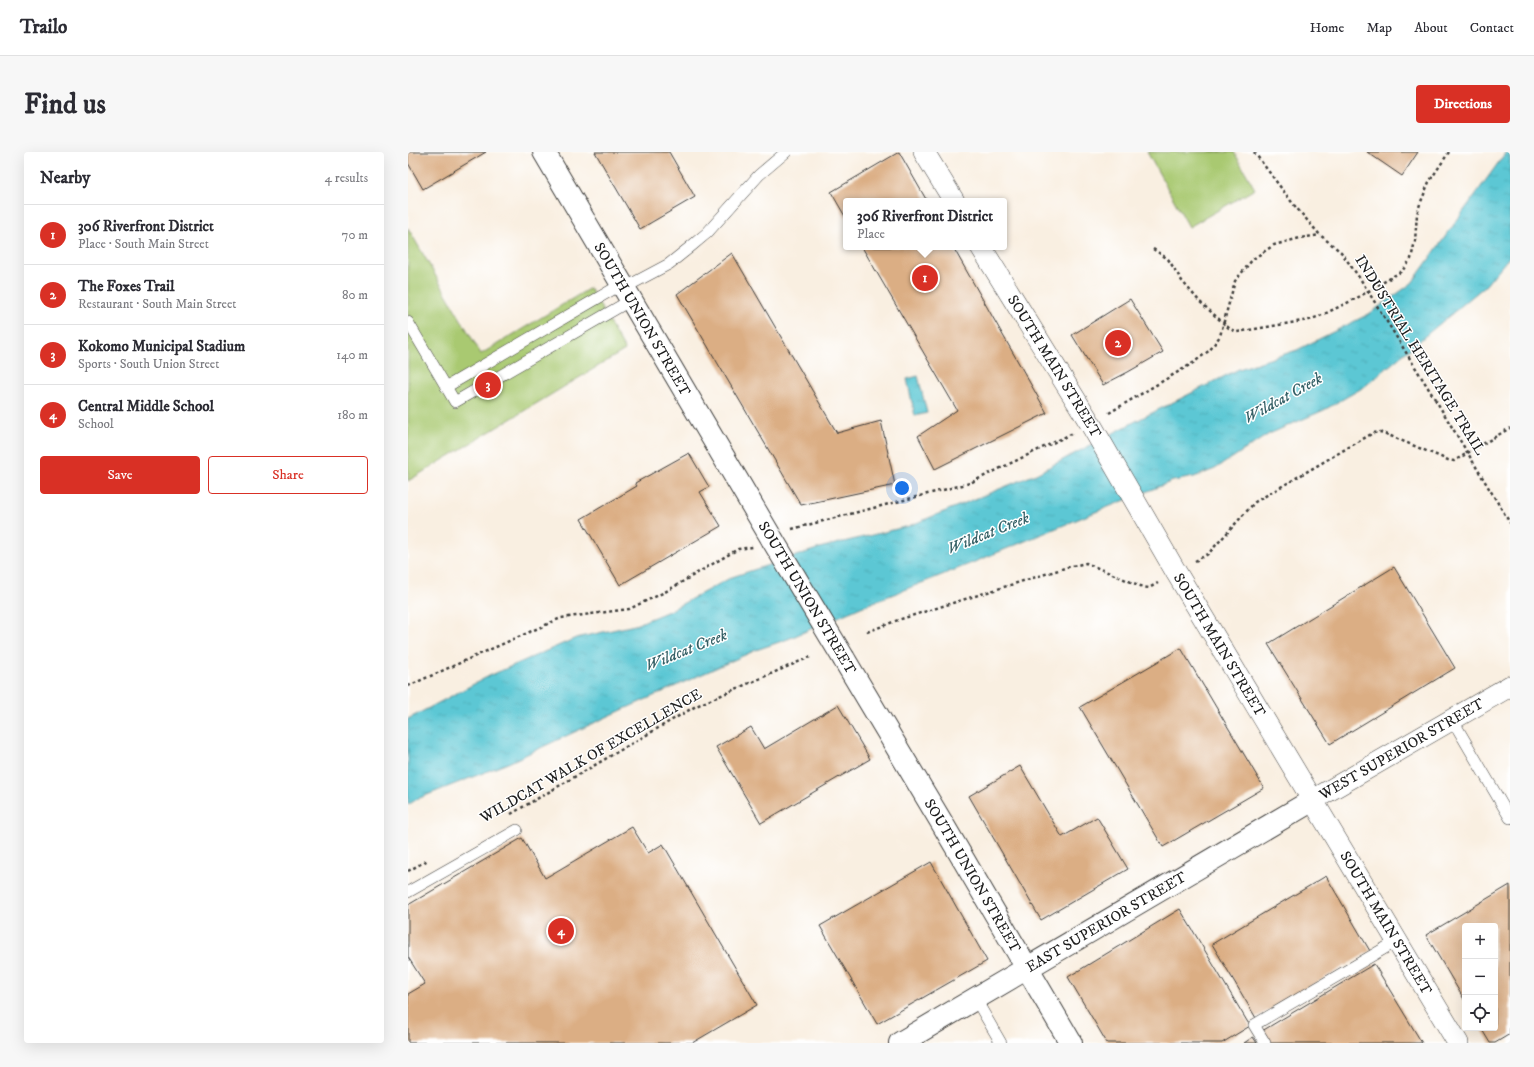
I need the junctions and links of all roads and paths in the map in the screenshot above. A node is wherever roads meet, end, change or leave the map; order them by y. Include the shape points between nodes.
1 (544, 152) edge
2 (786, 152) edge
3 (924, 152) edge
4 (1254, 152) edge
5 (1449, 152) edge
6 (952, 198) edge
7 (1320, 235) junction
8 (1153, 249) dead end
9 (983, 250) edge
10 (626, 291) junction
11 (408, 322) edge
12 (1225, 323) junction
13 (446, 387) junction
14 (1092, 425) junction
15 (1510, 428) edge
16 (1468, 452) junction
17 (1510, 522) edge
18 (772, 539) junction
19 (1191, 563) dead end
20 (1162, 580) dead end
21 (867, 632) dead end
22 (810, 658) dead end
23 (408, 686) edge
24 (1510, 686) edge
25 (1452, 719) junction
26 (1313, 800) junction
27 (510, 814) dead end
28 (1510, 818) edge
29 (517, 830) dead end
30 (428, 860) dead end
31 (408, 871) edge
32 (408, 892) edge
33 (1397, 941) junction
34 (1027, 969) junction
35 (975, 998) junction
36 (900, 1043) edge
37 (1001, 1043) edge
38 (1070, 1043) edge
39 (1265, 1043) edge
40 (1458, 1043) edge

1 - 10 street, SOUTH UNION STREET
2 - 10 lane via 759,174 707,233 690,248
3 - 6 street
4 - 7 path, INDUSTRIAL HERITAGE TRAIL
5 - 12 path via 1429,182 1420,204 1411,259 1402,271 1357,298 1309,320 1237,332
7 - 12 path via 1274,245 1253,259 1235,281
7 - 16 path, INDUSTRIAL HERITAGE TRAIL, bridge via 1341,252 1362,280
8 - 12 path via 1168,260 1200,302
9 - 14 street, SOUTH MAIN STREET
10 - 13 lane
10 - 13 lane via 455,402
10 - 18 street, SOUTH UNION STREET
11 - 13 lane
12 - 14 path via 1210,350
14 - 18 path via 970,483 796,527
14 - 26 street, SOUTH MAIN STREET via 1156,538
15 - 16 path
16 - 17 path, INDUSTRIAL HERITAGE TRAIL
16 - 19 path via 1454,461 1448,460 1381,432 1373,433 1255,502 1208,554
18 - 23 path via 759,546 738,549 664,592 629,608 561,618
18 - 34 street, SOUTH UNION STREET, bridge
20 - 21 path via 1149,588 1144,587 1086,563 898,620
22 - 27 path, WILDCAT WALK OF EXCELLENCE via 696,706
24 - 25 street, WEST SUPERIOR STREET
25 - 26 street, WEST SUPERIOR STREET
25 - 28 lane
26 - 33 street, SOUTH MAIN STREET
26 - 34 street, EAST SUPERIOR STREET
29 - 32 lane
30 - 31 path
33 - 39 lane via 1254,1025
33 - 40 street, SOUTH MAIN STREET
34 - 35 street, EAST SUPERIOR STREET
34 - 38 street, SOUTH UNION STREET
35 - 36 street, EAST SUPERIOR STREET
35 - 37 lane

